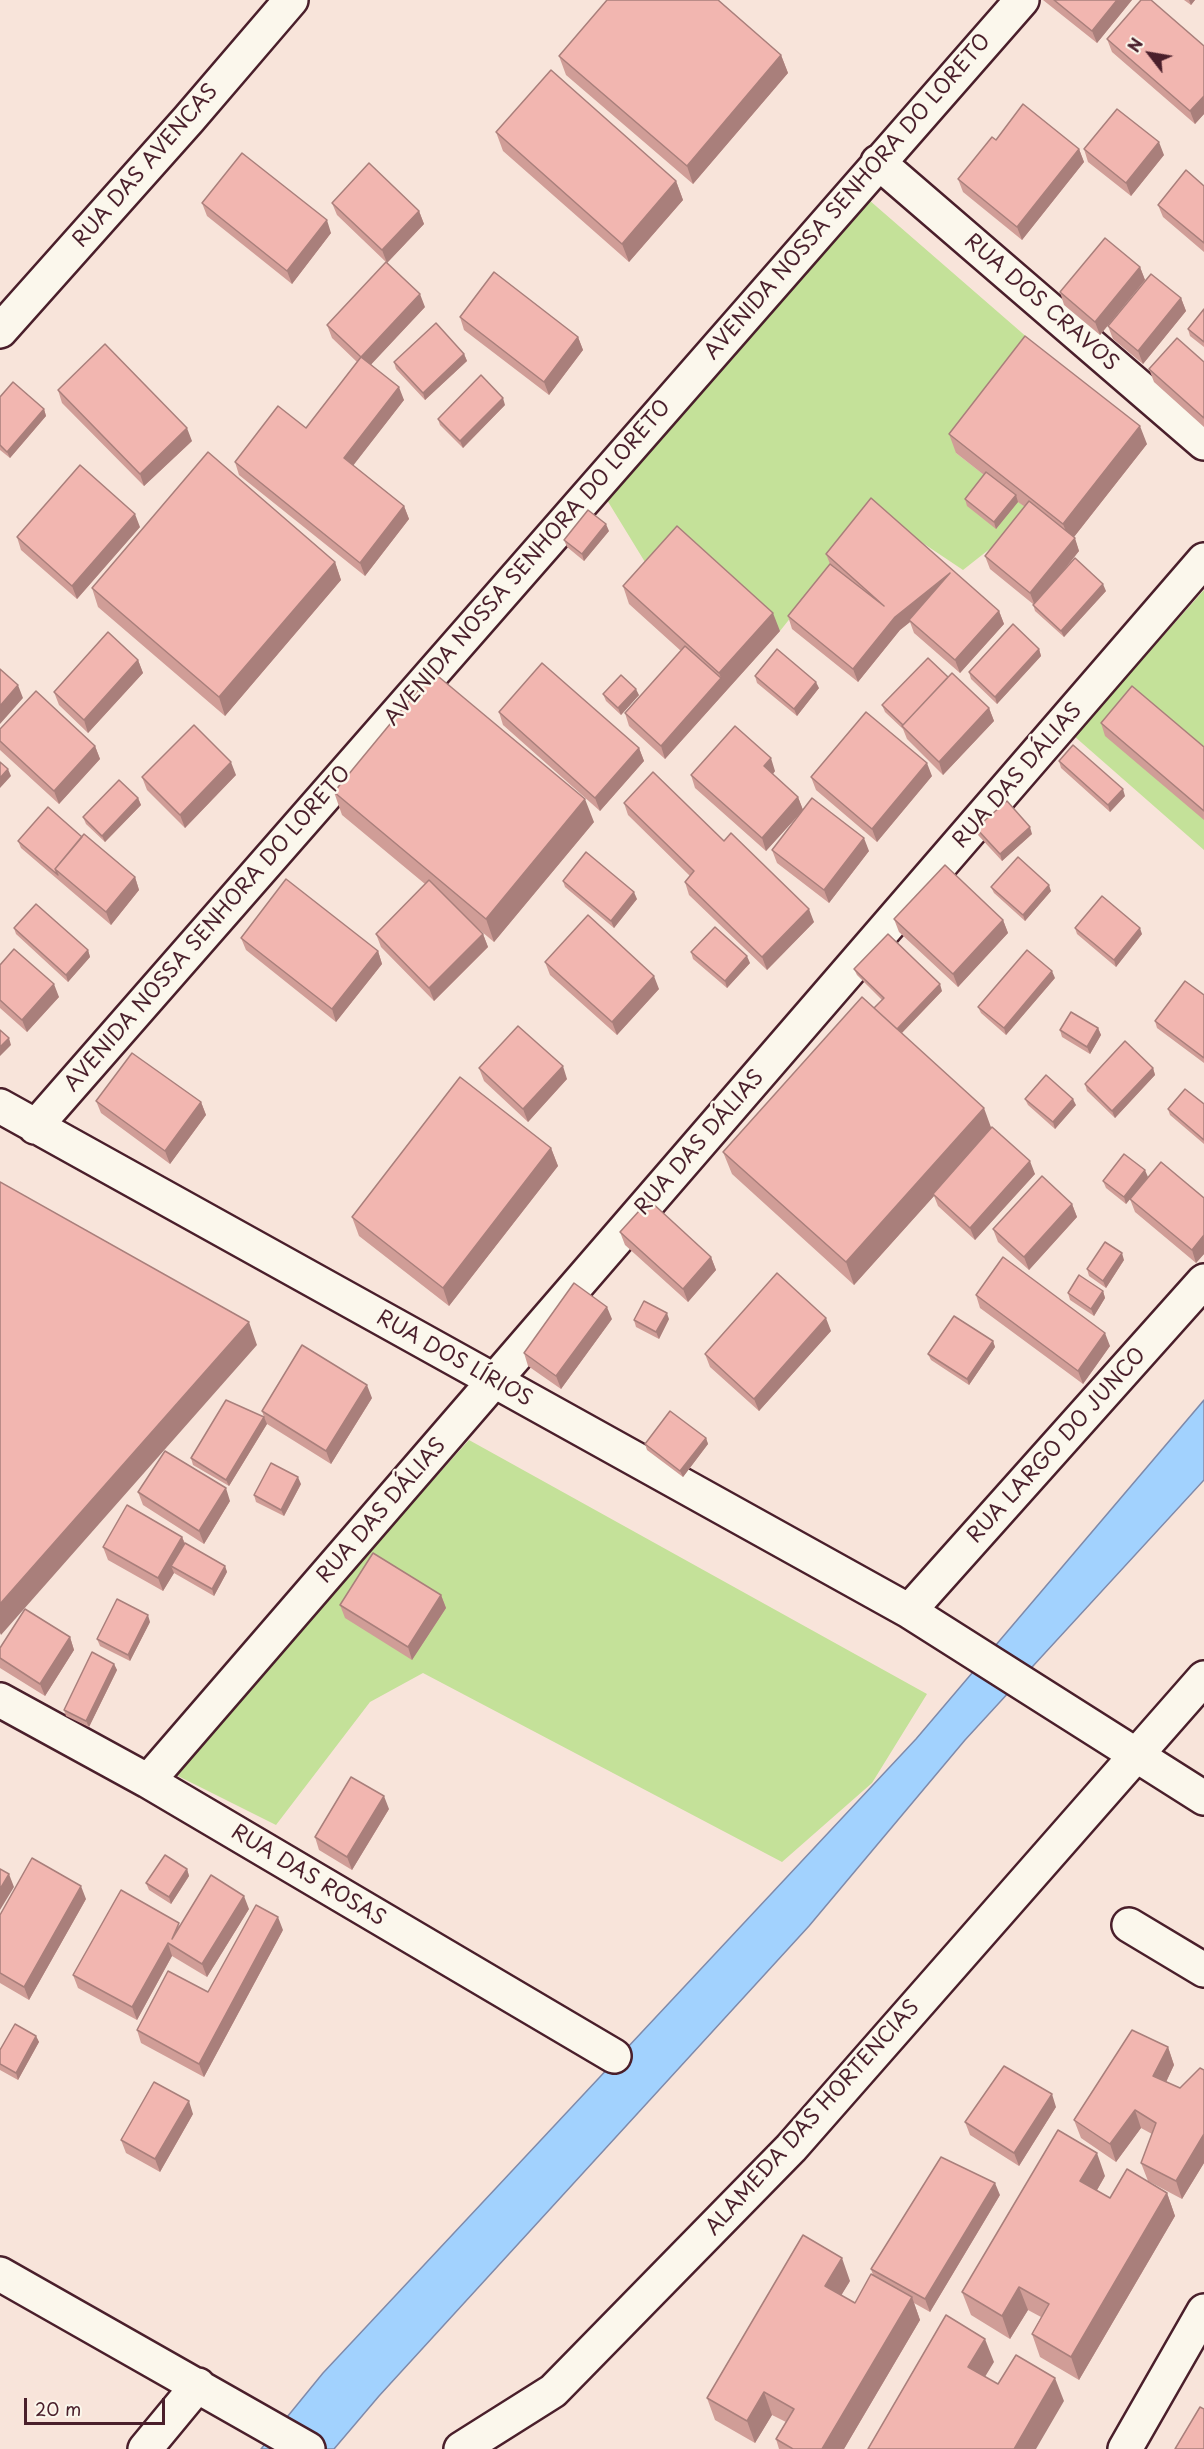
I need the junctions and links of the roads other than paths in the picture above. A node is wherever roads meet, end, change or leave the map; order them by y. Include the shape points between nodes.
1 (291, 0) edge
2 (1022, 0) edge
3 (878, 162) junction
4 (0, 332) edge
5 (1204, 443) edge
6 (1204, 560) edge
7 (0, 1106) edge
8 (35, 1127) junction
9 (1204, 1281) edge
10 (494, 1382) junction
11 (909, 1611) junction
12 (1204, 1678) edge
13 (0, 1700) edge
14 (1135, 1755) junction
15 (148, 1781) junction
16 (1204, 1798) edge
17 (1129, 1925) dead end
18 (1204, 1970) edge
19 (614, 2056) dead end
20 (0, 2274) edge
21 (1200, 2327) edge
22 (198, 2385) junction
23 (145, 2449) edge
24 (308, 2449) edge
25 (461, 2449) edge
26 (1125, 2449) edge

1 - 4 street, RUA DAS AVENCAS
2 - 3 street, AVENIDA NOSSA SENHORA DO LORETO
3 - 5 street, RUA DOS CRAVOS
3 - 8 street, AVENIDA NOSSA SENHORA DO LORETO
6 - 10 street, RUA DAS DÁLIAS
7 - 8 street, RUA DOS LÍRIOS
8 - 10 street, RUA DOS LÍRIOS
9 - 11 street, RUA LARGO DO JUNCO
10 - 11 street, RUA DOS LÍRIOS
10 - 15 street, RUA DAS DÁLIAS
11 - 14 street, RUA DOS LÍRIOS
12 - 14 street, ALAMEDA DAS HORTENCIAS
13 - 15 street, RUA DAS ROSAS
14 - 16 street, RUA DOS LÍRIOS
14 - 25 street, ALAMEDA DAS HORTENCIAS via 791,2148 553,2391
15 - 19 street, RUA DAS ROSAS
17 - 18 street
20 - 22 street
21 - 26 street
22 - 23 street
22 - 24 street

